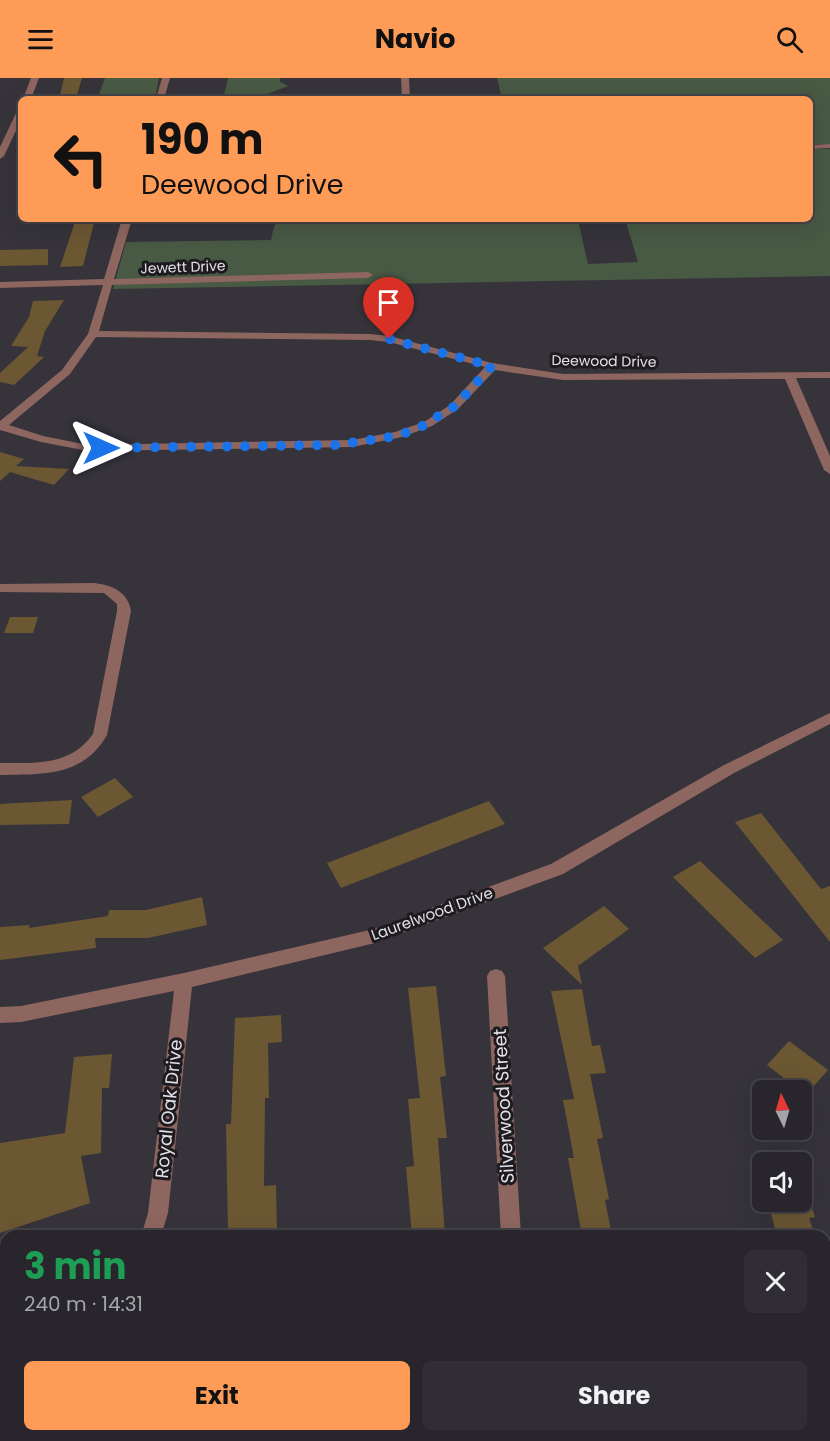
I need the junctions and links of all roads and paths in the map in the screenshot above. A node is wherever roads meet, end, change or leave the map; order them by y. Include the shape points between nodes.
1 (35, 78) edge
2 (166, 78) edge
3 (405, 78) edge
4 (28, 96) edge
5 (161, 96) edge
6 (406, 96) edge
7 (18, 117) edge
8 (830, 146) edge
9 (813, 147) edge
10 (0, 156) edge
11 (126, 222) edge
12 (368, 275) dead end
13 (109, 284) junction
14 (0, 285) edge
15 (93, 334) junction
16 (492, 366) junction
17 (789, 375) junction
18 (830, 375) edge
19 (0, 411) edge
20 (13, 416) junction
21 (0, 427) edge
22 (830, 470) edge
23 (0, 588) edge
24 (830, 718) edge
25 (0, 769) edge
26 (496, 976) dead end
27 (183, 981) junction
28 (0, 1015) edge
29 (153, 1230) edge
30 (512, 1230) edge

1 - 4 street
2 - 5 street
3 - 6 street
7 - 10 street
8 - 9 street
11 - 13 street
12 - 13 street, Jewett Drive
13 - 14 street, Jewett Drive
13 - 15 street
15 - 16 street, Deewood Drive via 370,337
15 - 20 street via 66,372
16 - 17 street, Deewood Drive via 595,378
16 - 21 street via 455,406 438,418 397,436 362,442 88,448
17 - 18 street, Deewood Drive
17 - 22 street
19 - 20 street
20 - 21 street
23 - 25 street via 108,589 118,595 124,611 100,735 93,748 61,767
24 - 27 street, Laurelwood Drive via 729,769 557,869 375,936
26 - 30 street, Silverwood Street
27 - 28 street, Laurelwood Drive
27 - 29 street, Royal Oak Drive via 158,1213

